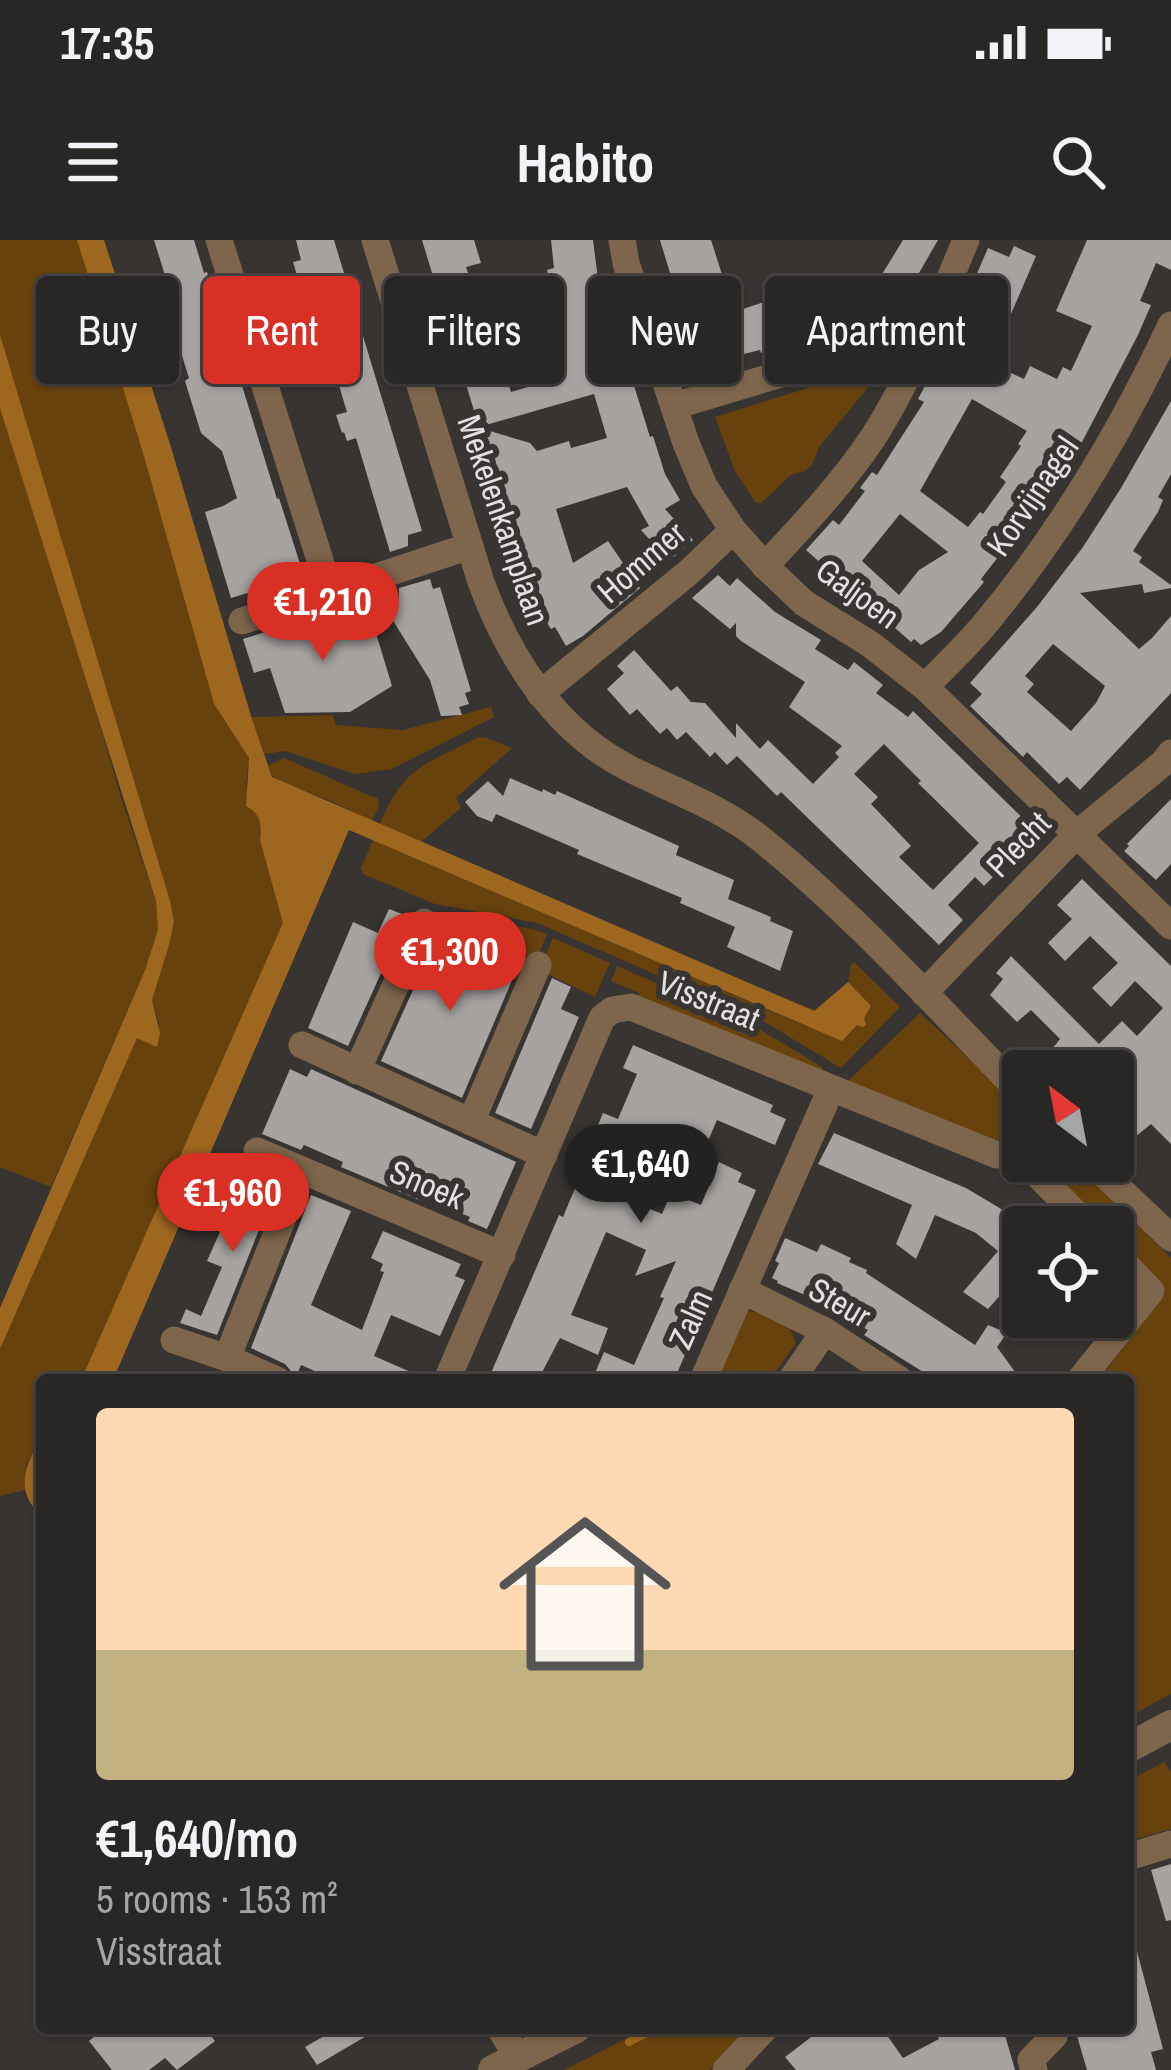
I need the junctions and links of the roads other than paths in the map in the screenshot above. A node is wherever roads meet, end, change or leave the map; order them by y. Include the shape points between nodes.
1 (219, 240) edge
2 (375, 240) edge
3 (622, 240) edge
4 (966, 240) edge
5 (951, 276) edge
6 (1171, 325) edge
7 (765, 379) edge
8 (902, 384) edge
9 (674, 406) junction
10 (733, 530) junction
11 (470, 546) junction
12 (765, 566) junction
13 (330, 592) junction
14 (242, 621) dead end
15 (925, 687) junction
16 (540, 694) junction
17 (1171, 753) edge
18 (1078, 833) junction
19 (424, 922) dead end
20 (1171, 926) edge
21 (538, 964) dead end
22 (923, 993) junction
23 (302, 1045) dead end
24 (357, 1071) junction
25 (1002, 1074) edge
26 (830, 1089) junction
27 (471, 1122) junction
28 (257, 1151) dead end
29 (544, 1155) junction
30 (1002, 1155) edge
31 (302, 1170) junction
32 (1046, 1182) edge
33 (1112, 1182) edge
34 (1069, 1206) edge
35 (1171, 1238) edge
36 (502, 1255) junction
37 (1134, 1274) edge
38 (742, 1290) junction
39 (1134, 1312) edge
40 (825, 1331) junction
41 (1114, 1338) edge
42 (174, 1340) dead end
43 (227, 1358) junction
44 (263, 1374) edge
45 (450, 1374) edge
46 (706, 1374) edge
47 (795, 1374) edge
48 (891, 1374) edge
49 (1085, 1374) edge
50 (1169, 1733) edge
51 (1134, 1746) edge
52 (1171, 1844) edge
53 (1134, 1855) edge
54 (501, 2034) edge
55 (564, 2034) edge
56 (760, 2034) edge
57 (1054, 2034) edge
58 (505, 2064) edge
59 (726, 2070) edge
60 (1034, 2070) edge

1 - 13 street
2 - 11 street, Mekelenkamplaan
3 - 9 street, Galjoen
4 - 5 street
6 - 15 street, Korvijnagel via 1075,504 988,622
7 - 9 street
8 - 12 street via 827,497
9 - 10 street, Galjoen via 704,486
10 - 12 street, Galjoen
10 - 16 street, Hommer
11 - 13 street
11 - 16 street, Mekelenkamplaan via 494,618
12 - 15 street, Galjoen
13 - 14 street
15 - 18 street, Galjoen
16 - 22 street, Mekelenkamplaan via 589,745 757,836
17 - 18 street, Plecht
18 - 20 street, Galjoen
18 - 22 street, Plecht
19 - 24 street
21 - 27 street
22 - 25 street, Mekelenkamplaan
23 - 24 street
24 - 27 street
26 - 29 street, Visstraat via 624,1006 602,1018
26 - 30 street, Visstraat
26 - 38 street, Zalm
27 - 29 street
28 - 31 street, Snoek
29 - 36 street, Visstraat
31 - 36 street, Snoek
31 - 43 street
32 - 34 street
33 - 35 street
36 - 45 street, Visstraat
37 - 39 street via 1151,1291
38 - 40 street, Steur
38 - 46 street, Zalm
40 - 47 street
40 - 48 street, Steur
41 - 49 street
42 - 43 street
43 - 44 street
50 - 51 street
52 - 53 street
54 - 58 street
55 - 58 street
56 - 59 street
57 - 60 street via 1031,2060

